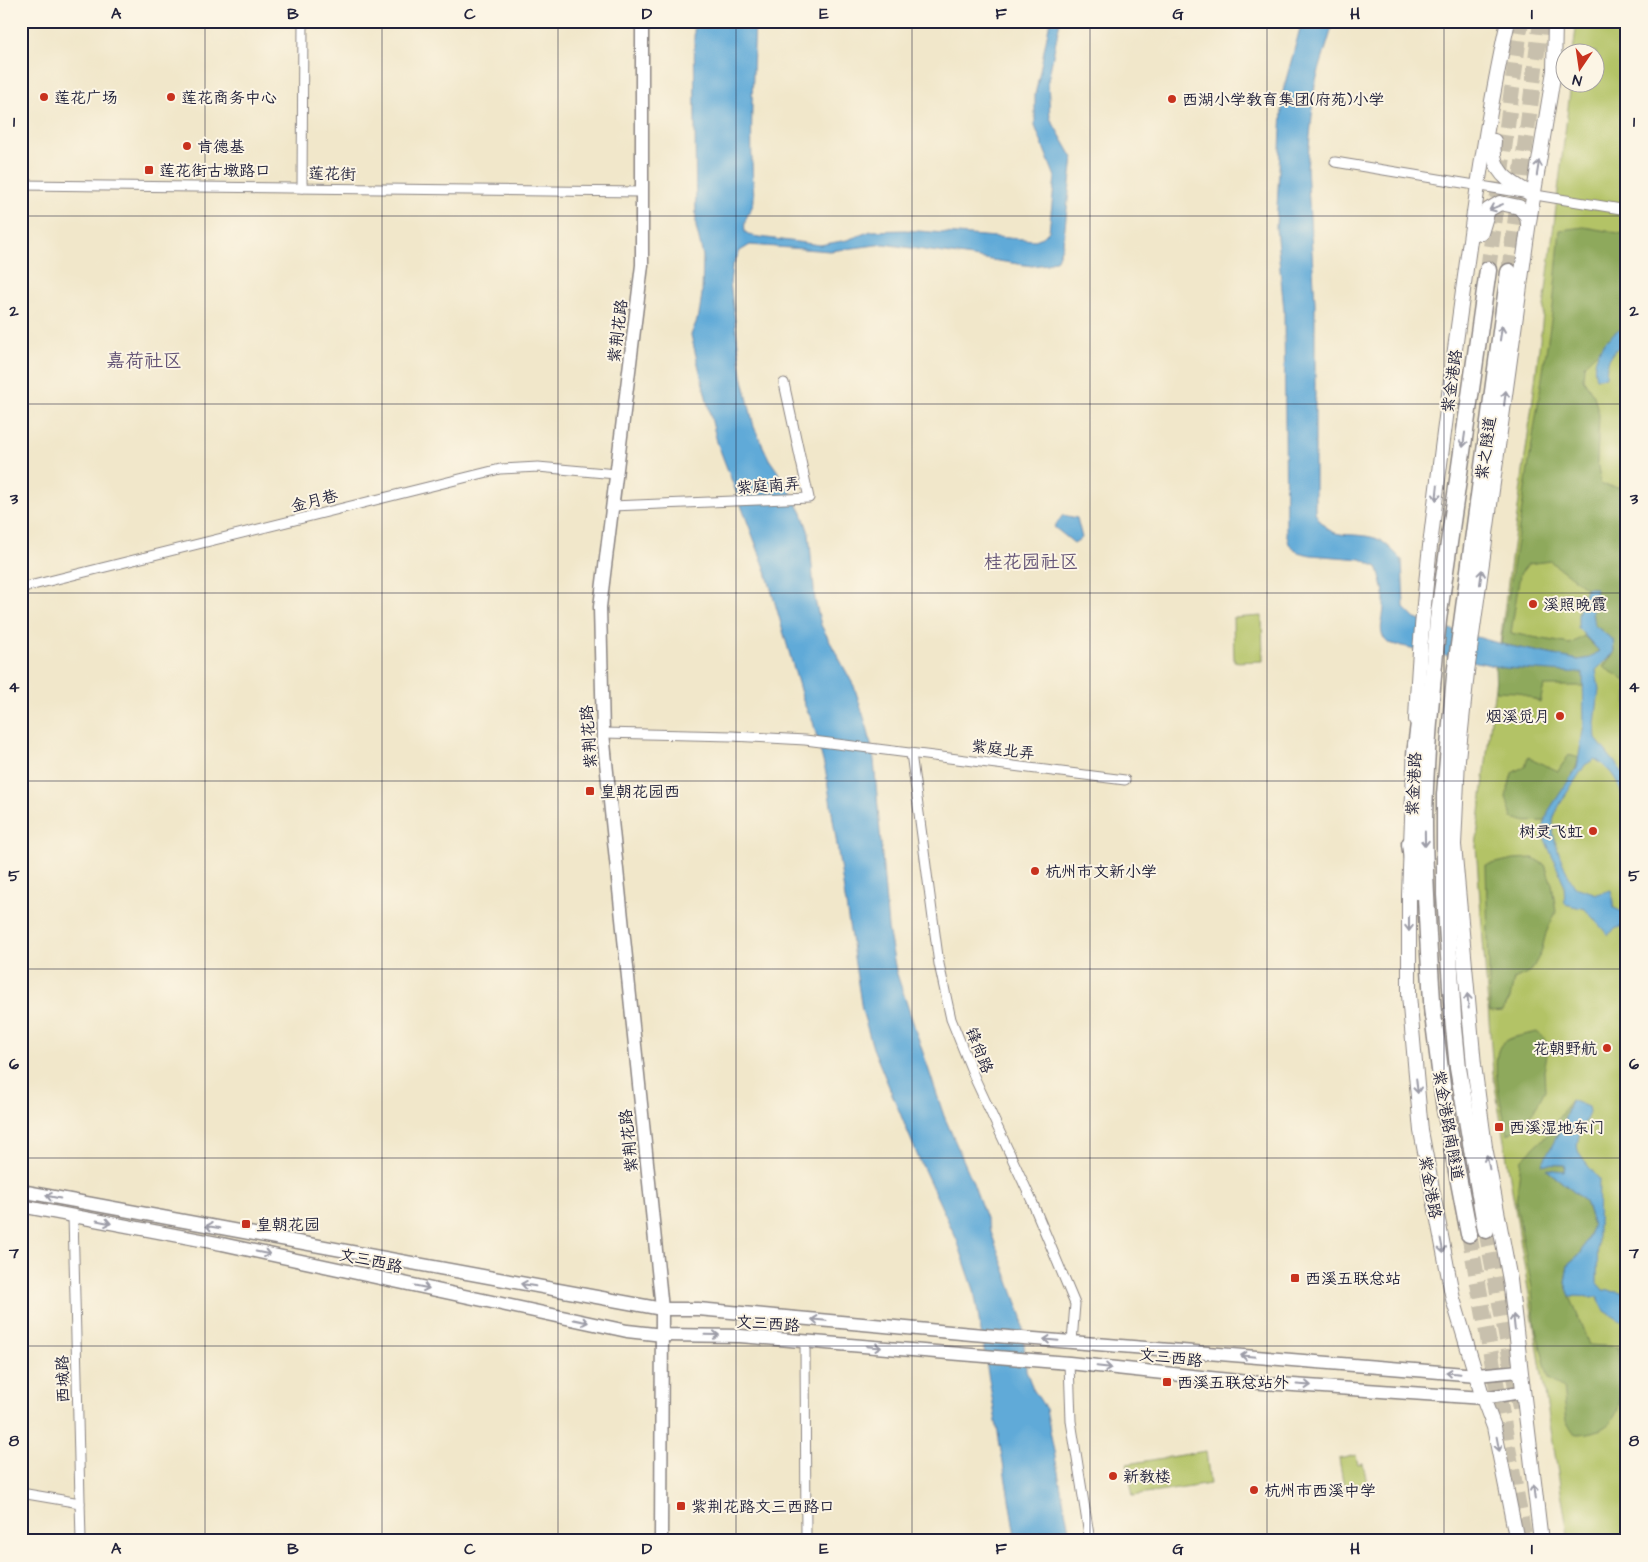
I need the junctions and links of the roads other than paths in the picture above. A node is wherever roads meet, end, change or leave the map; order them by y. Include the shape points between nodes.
1 (303, 21) edge
2 (642, 21) edge
3 (1509, 21) edge
4 (1555, 21) edge
5 (1335, 162) dead end
6 (21, 185) edge
7 (1480, 185) junction
8 (302, 188) junction
9 (643, 192) junction
10 (1533, 195) junction
11 (1627, 210) edge
12 (1528, 228) junction
13 (1488, 270) tunnel mouth
14 (1509, 272) tunnel mouth
15 (784, 383) dead end
16 (1440, 462) junction
17 (616, 474) junction
18 (612, 506) junction
19 (21, 588) edge
20 (1431, 619) junction
21 (1468, 625) junction
22 (1426, 666) junction
23 (1460, 672) junction
24 (603, 733) junction
25 (911, 753) junction
26 (1415, 755) joint
27 (1458, 759) joint
28 (1125, 780) dead end
29 (1410, 844) junction
30 (1454, 846) junction
31 (1433, 1016) junction
32 (1453, 1017) junction
33 (21, 1191) edge
34 (21, 1206) edge
35 (73, 1216) junction
36 (1486, 1230) tunnel mouth
37 (1469, 1234) tunnel mouth
38 (662, 1309) junction
39 (663, 1336) junction
40 (805, 1342) junction
41 (1072, 1342) junction
42 (1069, 1363) junction
43 (1519, 1370) junction
44 (1477, 1375) junction
45 (1522, 1392) junction
46 (1483, 1398) junction
47 (21, 1493) edge
48 (80, 1503) junction
49 (81, 1541) edge
50 (661, 1541) edge
51 (806, 1541) edge
52 (1090, 1541) edge
53 (1518, 1541) edge
54 (1541, 1541) edge

1 - 8 street
2 - 9 main road, 紫荆花路
3 - 7 main road, 紫金港路 via 1498,67
3 - 10 main road via 1493,158 1499,171
10 -> 4 main road via 1554,71
5 - 7 street
6 - 8 street, 莲花街
7 - 10 street
7 - 16 main road, 紫金港路
8 - 9 street, 莲花街
9 - 17 main road, 紫荆花路 via 642,265
10 - 11 street
10 - 12 main road
12 -> 16 main road via 1527,216 1513,204 1500,203 1484,216
21 -> 12 main road
13 -> 20 highway, 紫之隧道
21 -> 14 highway, 紫之隧道
15 - 18 street, 紫庭南弄 via 809,498
16 -> 20 main road, 紫金港路
17 - 18 main road, 紫荆花路
17 - 19 street, 金月巷 via 538,467 500,469
18 - 24 main road, 紫荆花路 via 600,606
20 - 22 highway, 紫金港路
21 - 23 highway, 紫之隧道
22 - 26 highway
22 -> 31 highway, 紫金港路 via 1424,820
23 - 27 highway
23 - 32 highway, 紫金港路 via 1446,786 1444,844
24 - 25 street, 紫庭北弄 via 805,740
24 - 38 main road, 紫荆花路
25 - 28 street, 紫庭北弄
25 - 41 street, 锋尚路 via 939,964 951,1019 1076,1304
26 - 29 main road, 紫金港路
27 - 30 main road
29 - 31 highway
29 -> 44 main road, 紫金港路 via 1409,995 1421,1131 1453,1299
30 - 32 highway
43 -> 30 main road via 1510,1280 1485,1147 1474,1065
31 - 37 highway, 紫金港路南隧道 via 1445,1110
32 - 36 highway, 紫金港路南隧道
38 -> 33 main road, 文三西路
34 - 35 main road, 文三西路
35 -> 39 main road, 文三西路
35 - 48 street, 西城路
38 - 39 main road, 紫荆花路
41 -> 38 main road, 文三西路 via 698,1309
39 -> 40 main road, 文三西路 via 740,1336
39 - 50 main road, 紫荆花路
40 -> 42 main road, 文三西路
40 - 51 street
44 -> 41 main road, 文三西路
42 -> 46 main road, 文三西路 via 1248,1382
42 - 52 street via 1071,1420
43 - 44 main road, 文三西路
43 - 45 main road
44 - 46 main road, 紫金港路
45 - 46 main road, 文三西路
54 -> 45 main road
46 -> 53 main road, 紫金港路 via 1494,1426
47 - 48 street
48 - 49 street, 西城路

